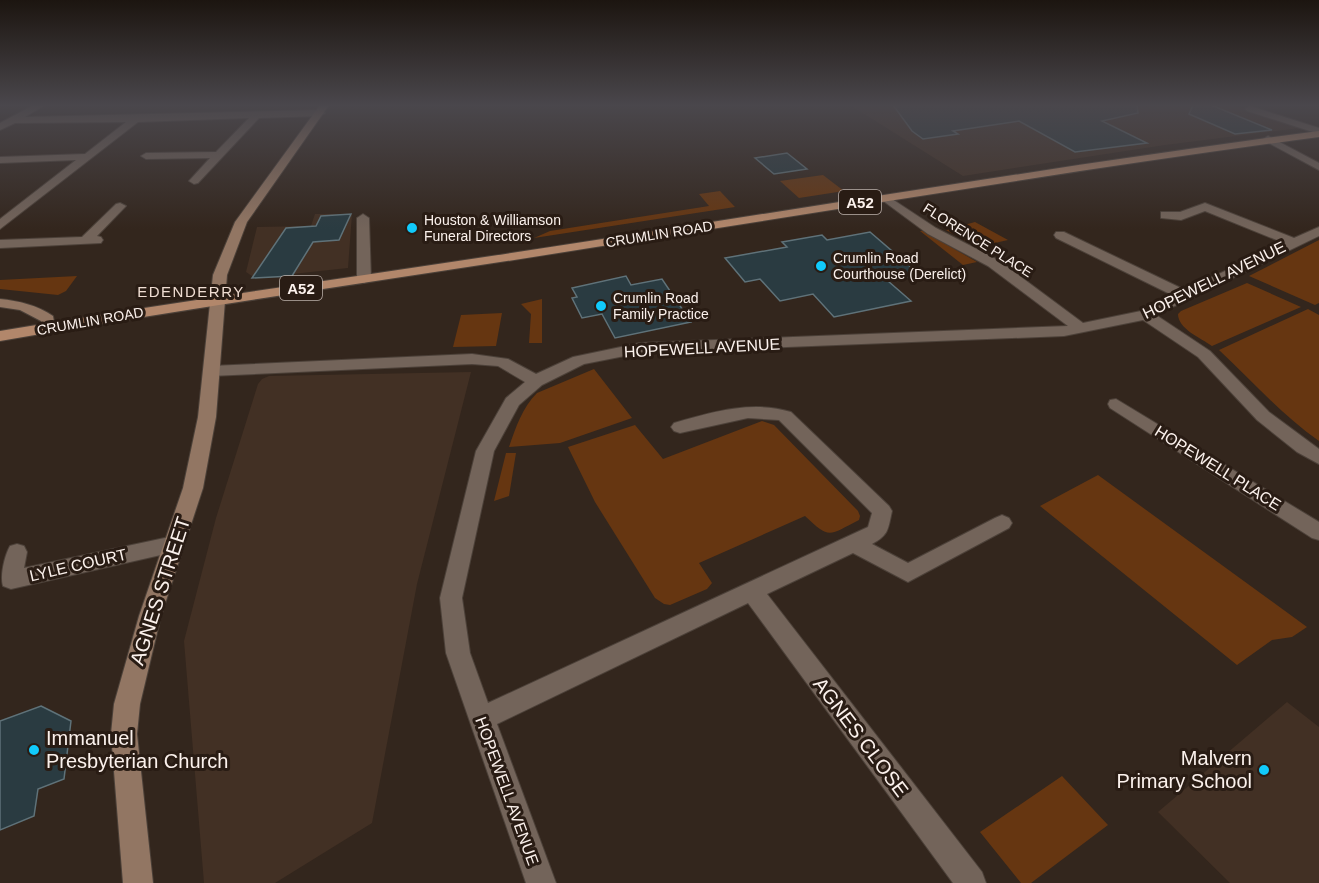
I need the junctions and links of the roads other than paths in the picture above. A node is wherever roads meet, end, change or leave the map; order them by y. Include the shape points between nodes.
1 (100, 146) edge
2 (226, 146) edge
3 (296, 146) edge
4 (1221, 146) edge
5 (1281, 146) edge
6 (218, 155) junction
7 (146, 156) dead end
8 (86, 157) junction
9 (0, 160) edge
10 (1319, 167) edge
11 (194, 181) dead end
12 (886, 198) junction
13 (9, 204) dead end
14 (27, 204) junction
15 (120, 207) dead end
16 (1165, 215) dead end
17 (363, 218) dead end
18 (0, 225) edge
19 (1319, 231) edge
20 (1060, 235) dead end
21 (1292, 242) junction
22 (0, 244) edge
23 (364, 279) junction
24 (1184, 295) junction
25 (218, 300) junction
26 (0, 303) edge
27 (1145, 315) junction
28 (48, 328) junction
29 (1082, 329) junction
30 (0, 336) edge
31 (211, 371) junction
32 (536, 381) junction
33 (1116, 404) dead end
34 (680, 427) dead end
35 (1319, 458) edge
36 (1002, 523) dead end
37 (1319, 532) edge
38 (174, 544) junction
39 (854, 544) junction
40 (17, 552) dead end
41 (751, 590) junction
42 (481, 719) junction
43 (138, 883) edge
44 (541, 883) edge
45 (971, 883) edge

1 - 8 street
2 - 6 street
3 - 25 main road, AGNES STREET via 241,222 224,260
4 - 12 main road, CRUMLIN ROAD / A52
5 - 10 street
6 - 7 street
6 - 11 street
8 - 9 street
8 - 14 street
12 - 23 main road, CRUMLIN ROAD / A52
12 - 29 street, FLORENCE PLACE via 932,231 993,263
13 - 14 street
14 - 18 street
15 - 22 street via 91,241
16 - 21 street via 1181,216 1204,207
17 - 23 street
19 - 21 street, HOPEWELL AVENUE
20 - 24 street
21 - 24 street, HOPEWELL AVENUE
23 - 25 main road, CRUMLIN ROAD / A52
24 - 27 street, HOPEWELL AVENUE
25 - 28 main road, CRUMLIN ROAD / A52
25 - 31 main road, AGNES STREET
26 - 28 main road via 36,310 48,319
27 - 29 street, HOPEWELL AVENUE
27 - 35 street via 1204,354 1263,416
28 - 30 main road, CRUMLIN ROAD / A52
29 - 32 street, HOPEWELL AVENUE via 640,348 579,360
31 - 32 street via 472,359 502,362
31 - 38 main road, AGNES STREET via 194,488
32 - 42 street, HOPEWELL AVENUE via 512,402 485,452 451,598 458,653
33 - 37 street, HOPEWELL PLACE
34 - 39 street via 761,410 785,416 882,511 877,532
36 - 39 street via 908,573
38 - 40 street, LYLE COURT via 11,580
38 - 43 main road, AGNES STREET via 146,628 127,704 124,734
39 - 41 street
41 - 42 street
41 - 45 street, AGNES CLOSE
42 - 44 street, HOPEWELL AVENUE

